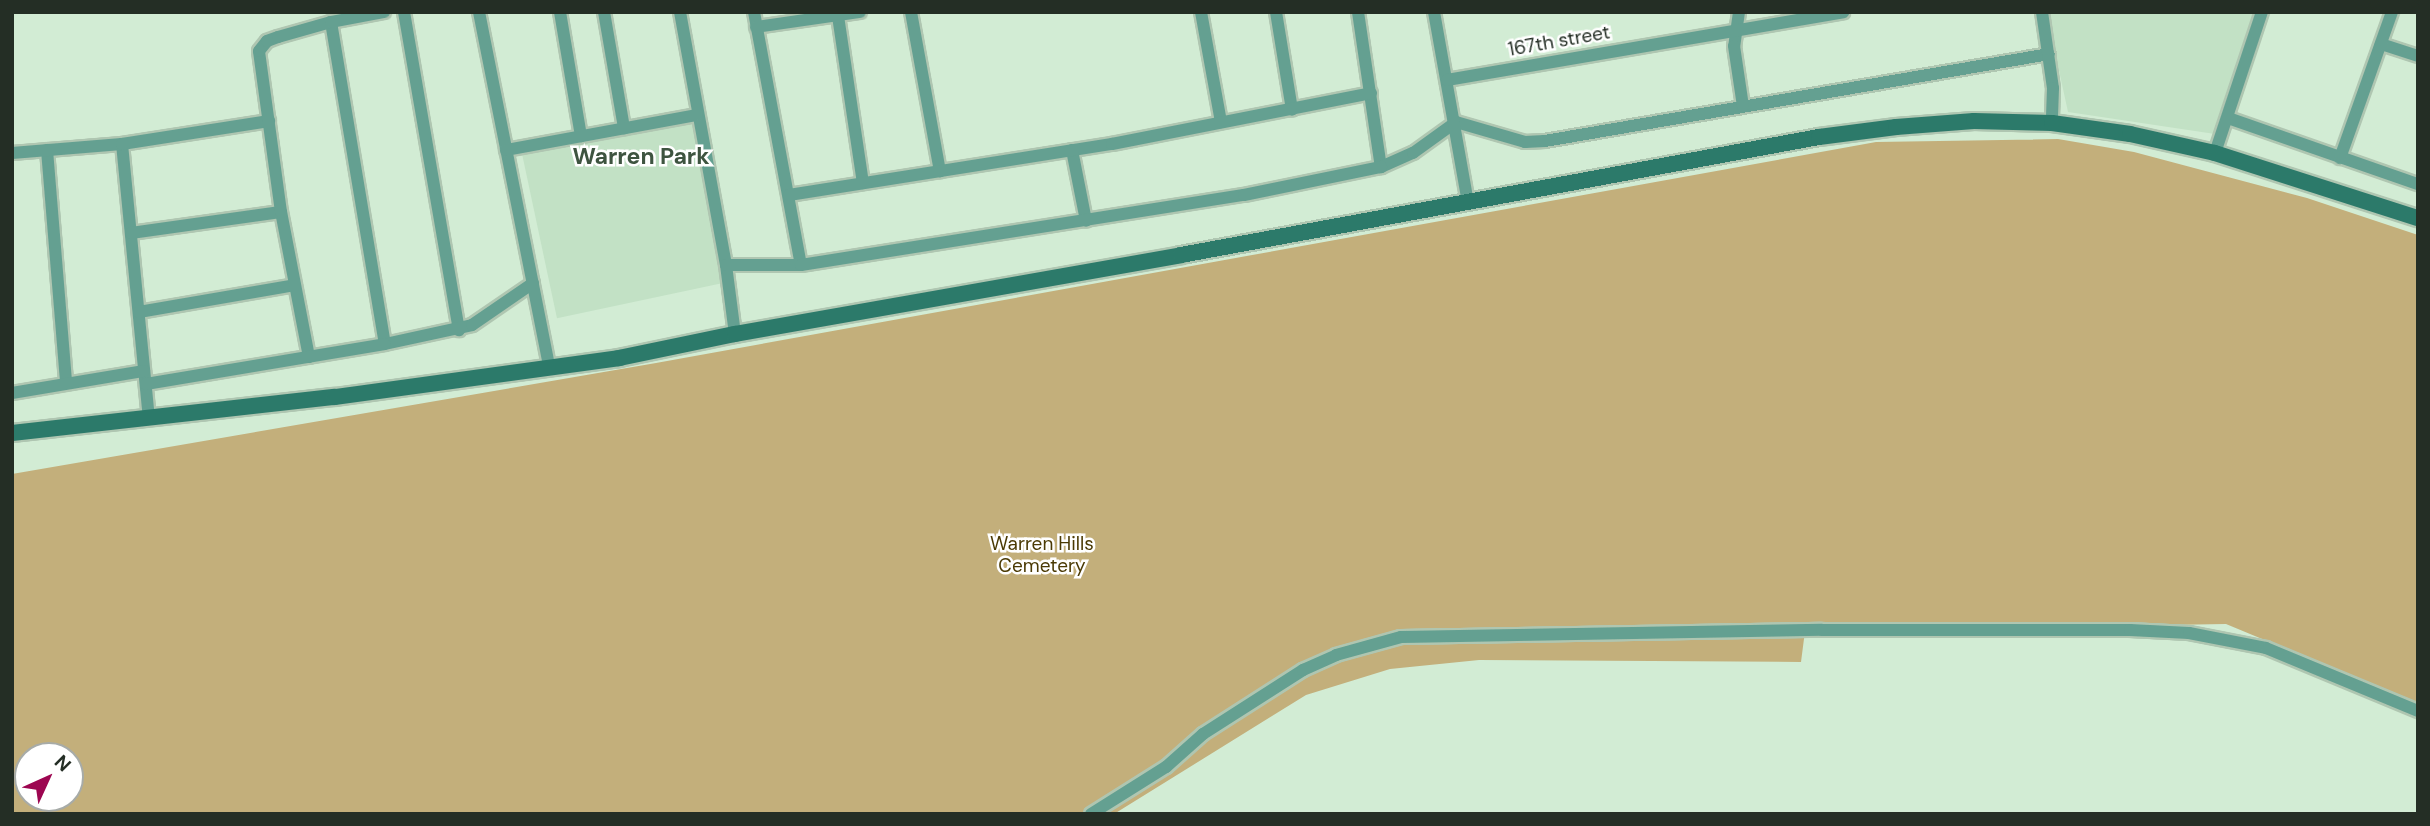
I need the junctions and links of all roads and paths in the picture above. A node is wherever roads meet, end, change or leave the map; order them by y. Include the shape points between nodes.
1 (384, 12) edge
2 (404, 12) edge
3 (479, 12) edge
4 (560, 12) edge
5 (604, 12) edge
6 (680, 12) edge
7 (754, 12) edge
8 (860, 12) edge
9 (911, 12) edge
10 (1201, 12) edge
11 (1276, 12) edge
12 (1358, 12) edge
13 (1434, 12) edge
14 (1739, 12) edge
15 (1843, 12) edge
16 (2042, 12) edge
17 (2262, 12) edge
18 (2392, 12) edge
19 (1810, 15) edge
20 (838, 16) junction
21 (331, 22) junction
22 (757, 27) junction
23 (1736, 31) junction
24 (2381, 44) junction
25 (2049, 54) junction
26 (2418, 56) edge
27 (1447, 80) junction
28 (1371, 93) junction
29 (1743, 106) junction
30 (1292, 110) junction
31 (697, 115) junction
32 (2228, 118) junction
33 (269, 121) junction
34 (1221, 122) junction
35 (1455, 122) junction
36 (2052, 123) junction
37 (624, 128) junction
38 (581, 136) junction
39 (122, 144) junction
40 (47, 150) junction
41 (506, 150) junction
42 (1072, 150) junction
43 (12, 153) edge
44 (2216, 153) junction
45 (2340, 159) junction
46 (1381, 167) junction
47 (940, 171) junction
48 (863, 183) junction
49 (2418, 184) edge
50 (789, 195) junction
51 (1468, 203) junction
52 (281, 212) junction
53 (2418, 218) edge
54 (1086, 221) junction
55 (131, 233) junction
56 (726, 265) junction
57 (801, 265) junction
58 (533, 283) junction
59 (295, 285) junction
60 (139, 312) junction
61 (459, 330) junction
62 (734, 334) junction
63 (385, 344) junction
64 (309, 357) junction
65 (549, 367) junction
66 (145, 377) junction
67 (66, 382) junction
68 (12, 393) edge
69 (149, 417) junction
70 (12, 433) edge
71 (2418, 711) edge
72 (1091, 814) edge

1 - 21 street
2 - 61 street
3 - 41 street
4 - 38 street
5 - 37 street
6 - 31 street
7 - 22 street
8 - 20 street
9 - 47 street
10 - 34 street
11 - 30 street
12 - 28 street
13 - 27 street
14 - 23 street
15 - 19 street, 167th street
16 - 25 street
17 - 32 street
18 - 24 street
19 - 23 street, 167th street
20 - 22 street
20 - 48 street
21 - 33 street via 262,45 259,51
21 - 63 street
22 - 50 street
23 - 27 street, 167th street
23 - 29 street
24 - 26 street
24 - 45 street
25 - 29 street
25 - 36 street
27 - 35 street
28 - 30 street
28 - 46 street
29 - 35 street via 1534,142
30 - 34 street
31 - 37 street
31 - 56 street
32 - 44 street
32 - 45 street
33 - 39 street
33 - 52 street
34 - 42 street
35 - 46 street via 1413,153
35 - 51 street
36 - 44 street
36 - 51 street via 1964,122 1861,130
37 - 38 street
38 - 41 street
39 - 40 street
39 - 55 street
40 - 43 street
40 - 67 street
41 - 58 street
42 - 47 street
42 - 54 street
44 - 53 street
45 - 49 street
46 - 54 street
47 - 48 street
48 - 50 street
50 - 57 street
51 - 62 street
52 - 55 street
52 - 59 street
54 - 57 street
55 - 60 street
56 - 57 street
56 - 62 street
58 - 61 street via 486,317
58 - 65 street
59 - 60 street
59 - 64 street
60 - 66 street
61 - 63 street
62 - 65 street
63 - 64 street
64 - 66 street
65 - 69 street
66 - 67 street
66 - 69 street
67 - 68 street
69 - 70 street
71 - 72 street via 2266,648 2189,633 1822,630 1401,637 1336,655 1303,670

